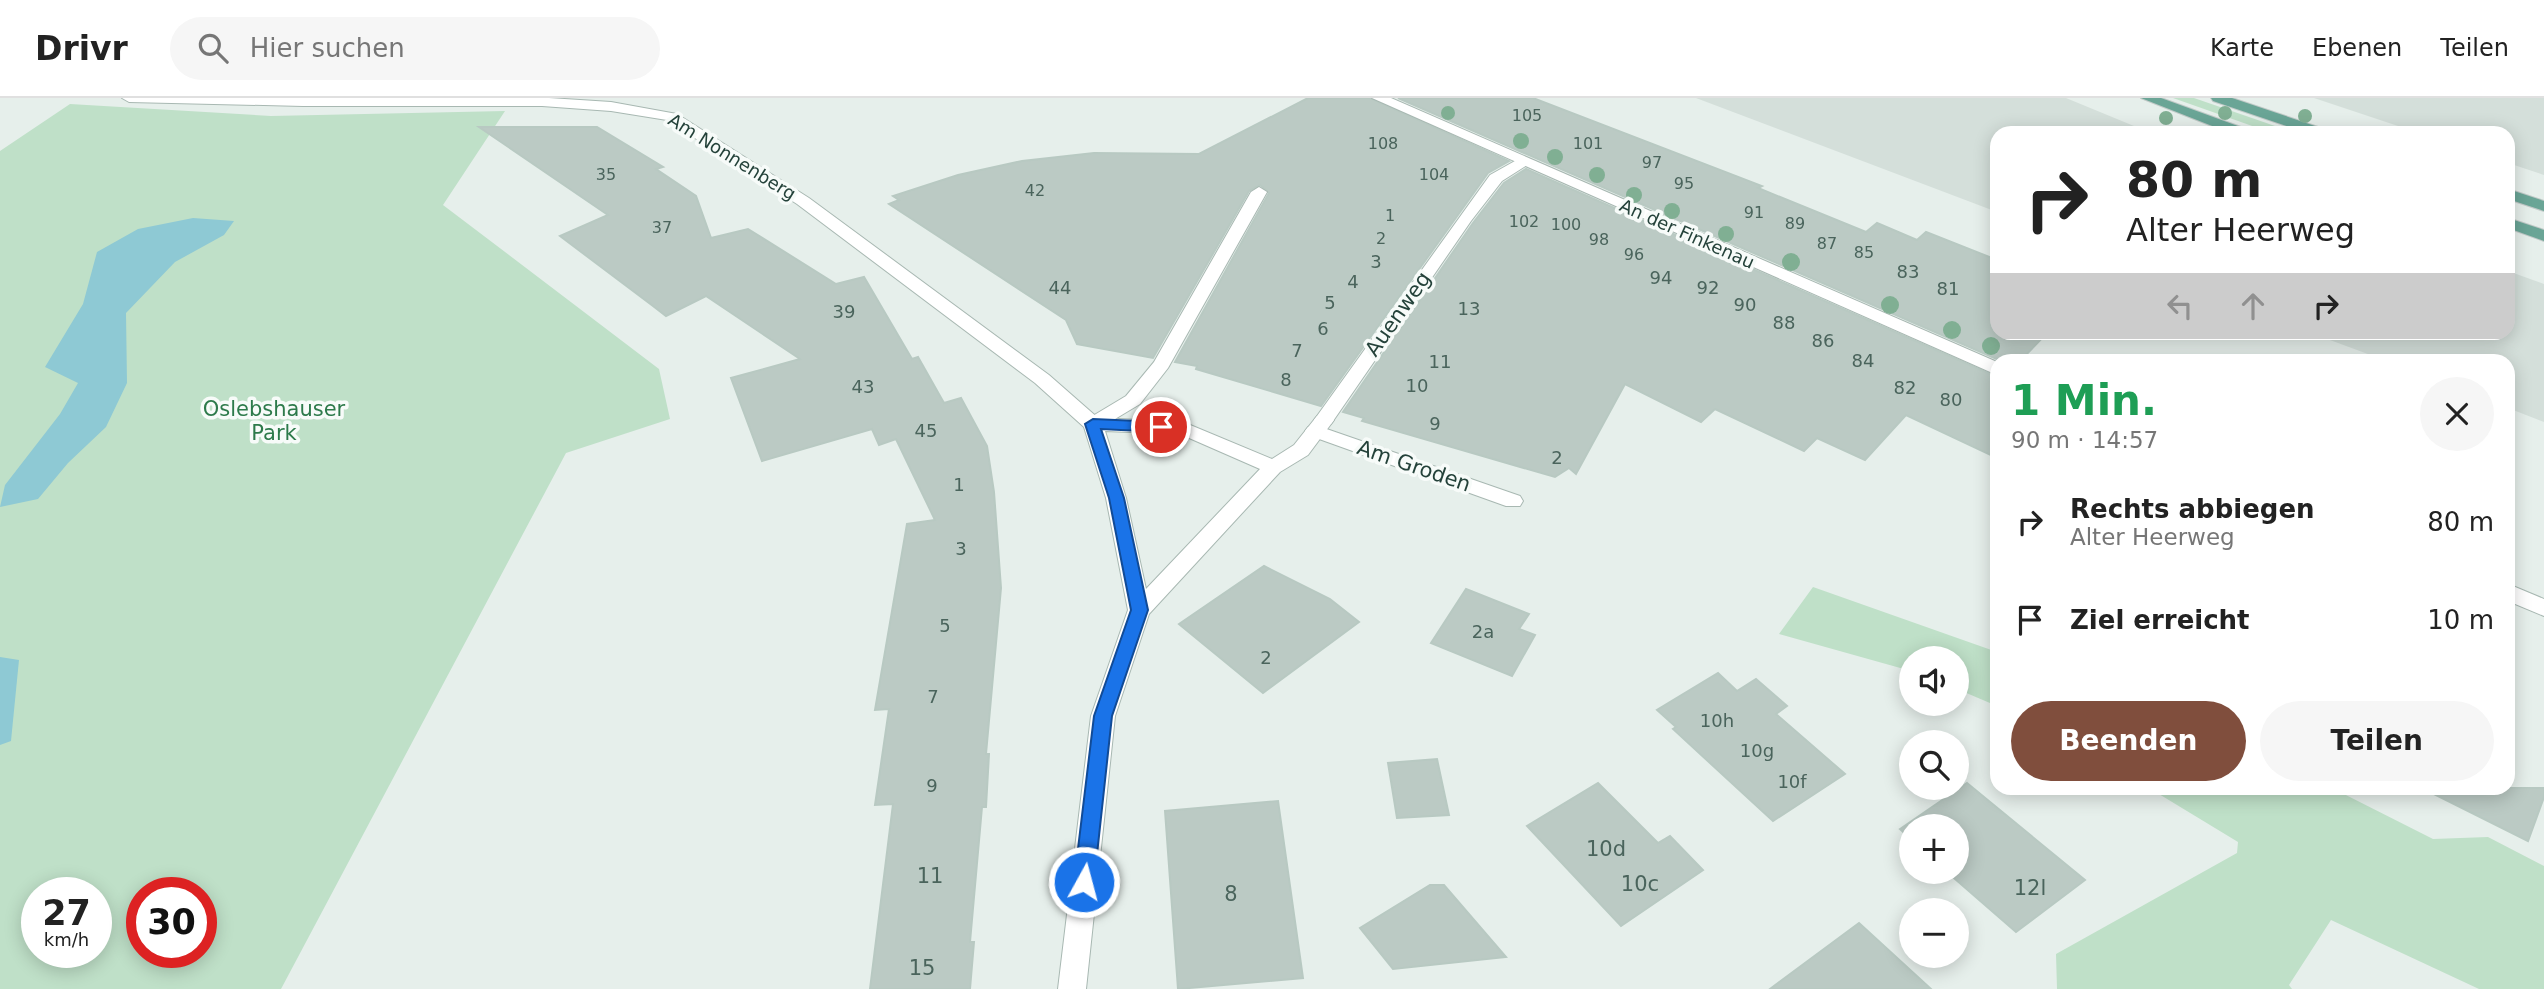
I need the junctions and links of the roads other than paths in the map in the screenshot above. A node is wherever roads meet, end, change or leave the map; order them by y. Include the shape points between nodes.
1 (129, 98) edge
2 (1379, 98) edge
3 (2148, 98) edge
4 (2218, 98) edge
5 (2225, 126) edge
6 (2301, 126) edge
7 (1522, 162) junction
8 (1259, 192) dead end
9 (2515, 196) edge
10 (2544, 206) edge
11 (2515, 226) edge
12 (2544, 236) edge
13 (1990, 366) edge
14 (1093, 424) junction
15 (1320, 426) junction
16 (1273, 467) junction
17 (1513, 502) dead end
18 (2515, 595) edge
19 (2544, 608) edge
20 (1139, 610) junction
21 (1072, 989) edge

1 - 14 street, Am Nonnenberg via 280,103 596,100 653,109 815,210 1042,379
2 - 7 street, An der Finkenau
3 - 5 main road
4 - 6 main road
7 - 13 street, An der Finkenau
7 - 15 street, Auenweg via 1496,178 1465,218
8 - 14 street via 1162,364 1133,400
9 - 10 main road
11 - 12 main road
14 - 16 street via 1184,428
14 - 20 street via 1116,498
15 - 16 street, Auenweg via 1301,450
15 - 17 street, Am Groden
16 - 20 street, Auenweg
18 - 19 street
20 - 21 street via 1103,716

